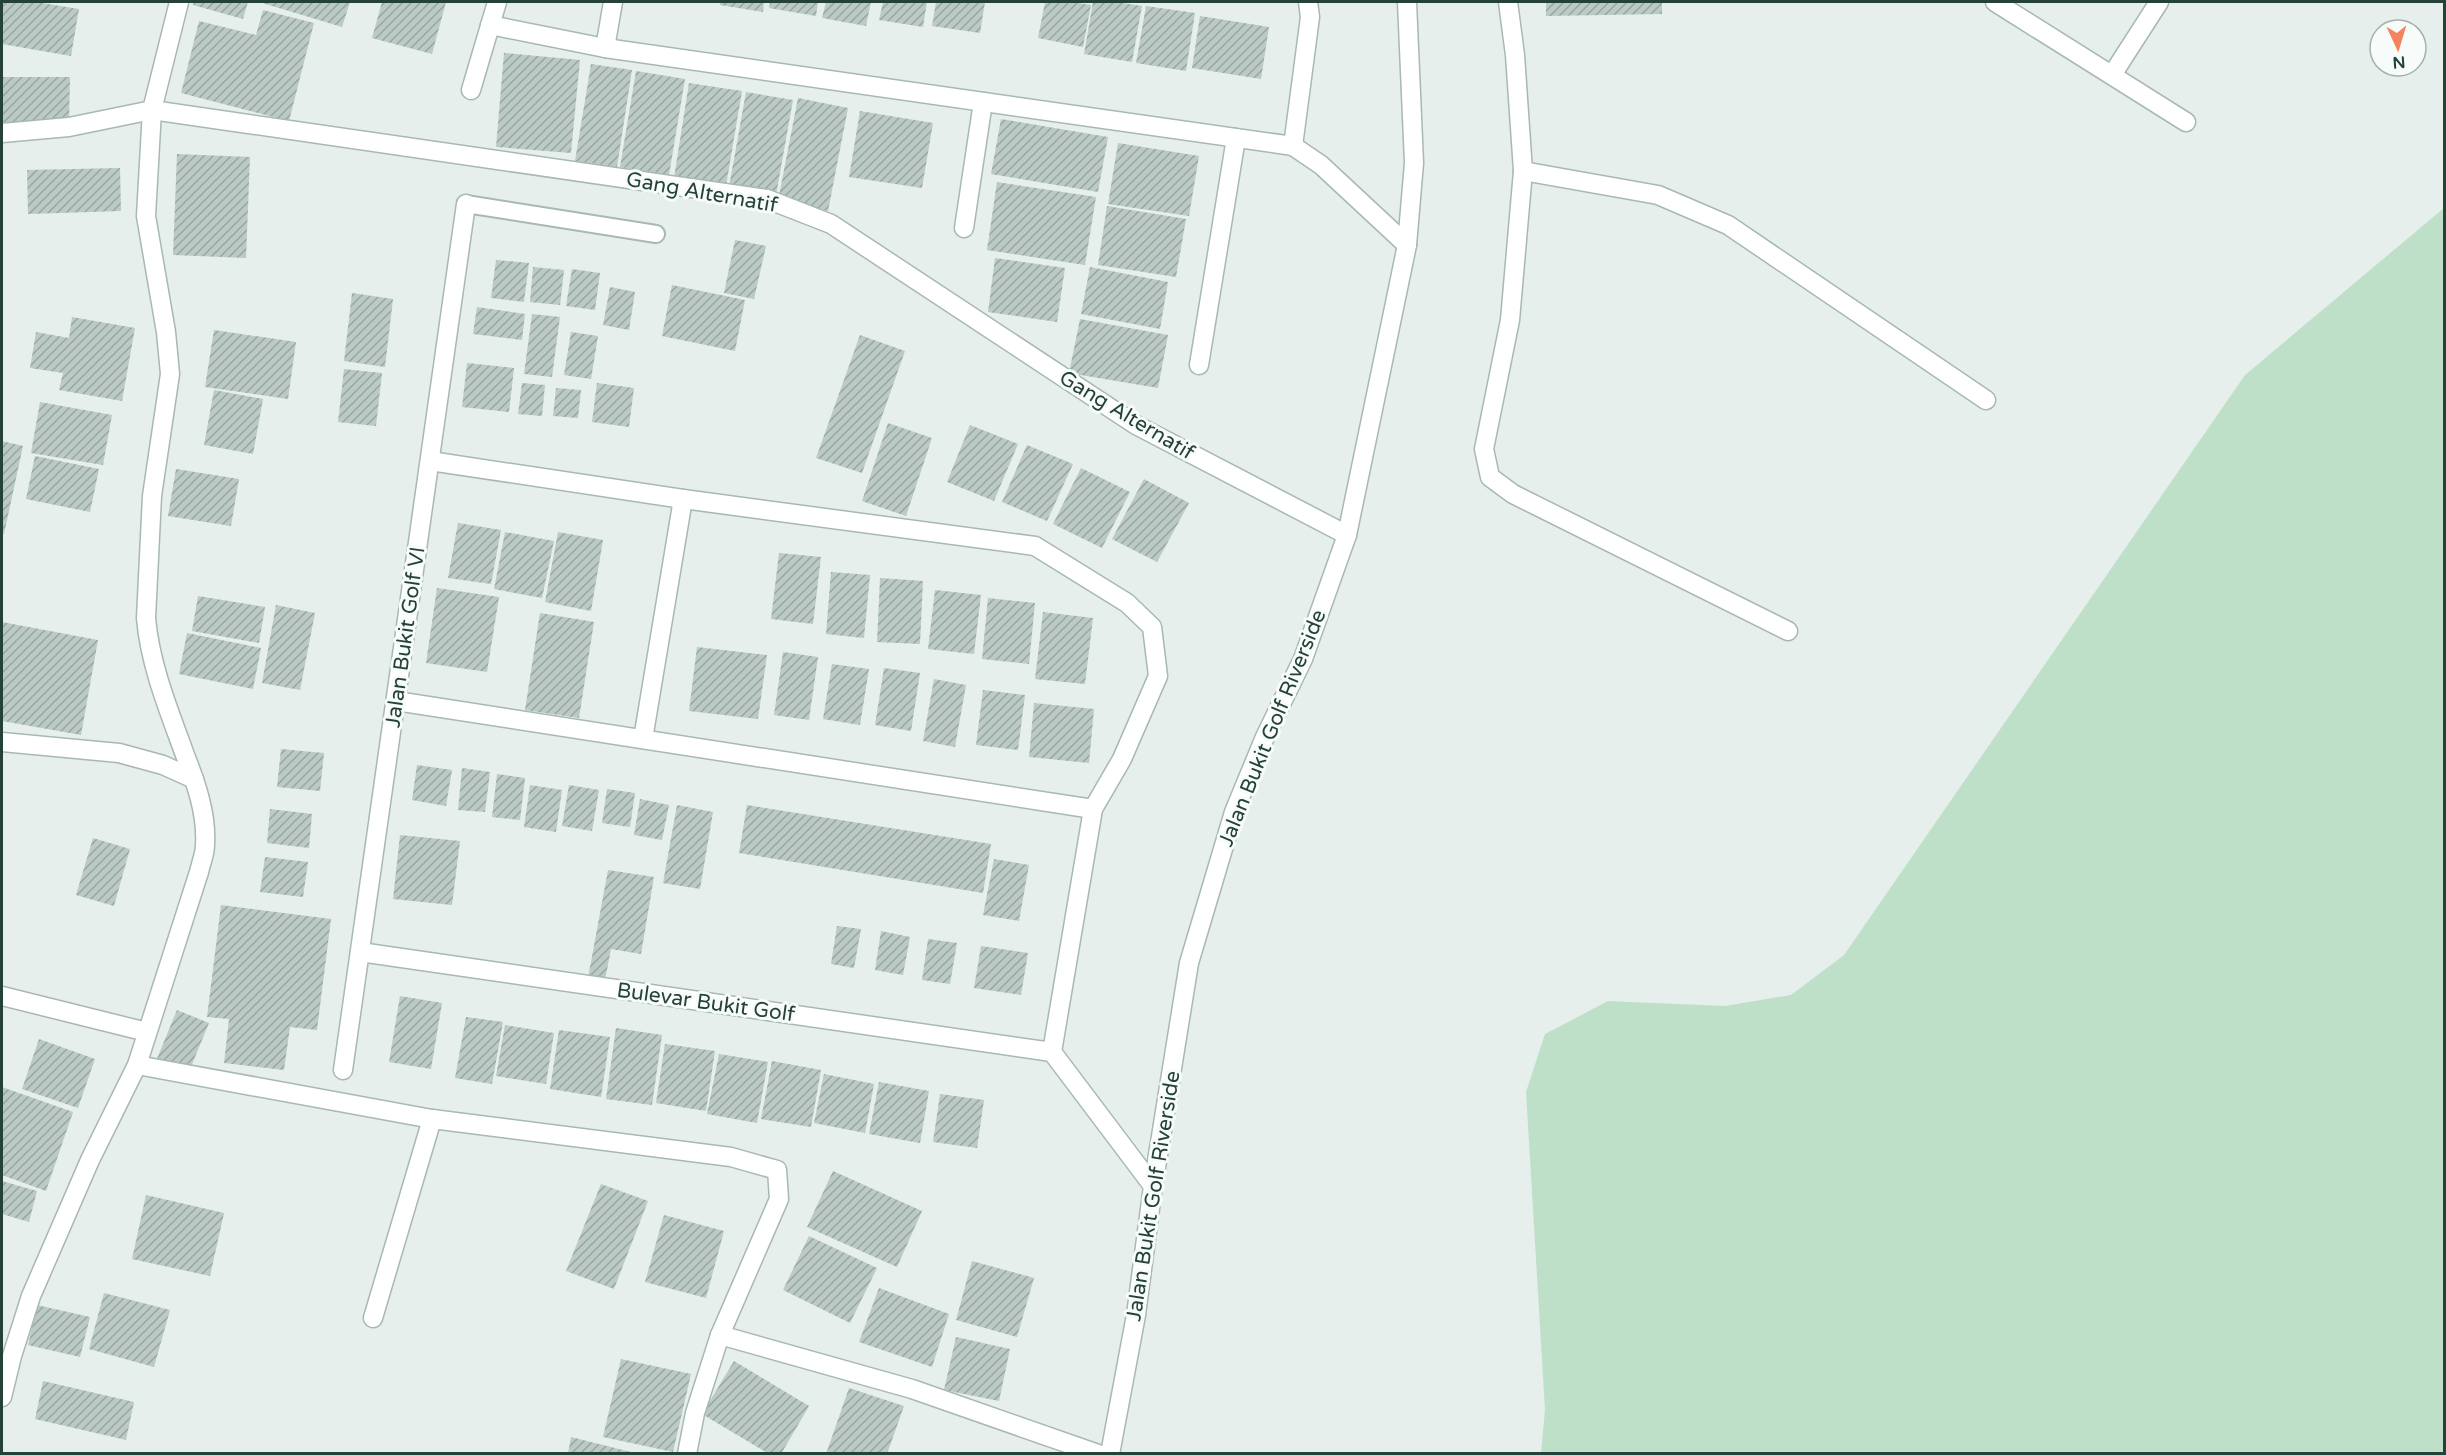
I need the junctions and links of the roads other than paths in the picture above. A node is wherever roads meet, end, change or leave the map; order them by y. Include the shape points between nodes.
1 (179, 2) edge
2 (497, 2) edge
3 (613, 2) edge
4 (1308, 2) edge
5 (1407, 2) edge
6 (1508, 2) edge
7 (1995, 2) edge
8 (2159, 2) edge
9 (490, 25) junction
10 (605, 48) junction
11 (2112, 75) junction
12 (471, 90) dead end
13 (983, 102) junction
14 (152, 111) junction
15 (2186, 122) dead end
16 (2, 134) edge
17 (1236, 138) junction
18 (1293, 146) junction
19 (1523, 171) junction
20 (466, 204) joint
21 (964, 228) dead end
22 (656, 234) dead end
23 (1407, 245) junction
24 (1199, 365) dead end
25 (1986, 400) dead end
26 (430, 460) junction
27 (683, 499) junction
28 (1347, 535) junction
29 (1788, 631) dead end
30 (396, 701) junction
31 (643, 739) junction
32 (2, 742) edge
33 (194, 779) junction
34 (1093, 809) junction
35 (360, 952) junction
36 (2, 996) edge
37 (147, 1032) junction
38 (1052, 1052) junction
39 (137, 1065) junction
40 (343, 1070) dead end
41 (432, 1119) junction
42 (1153, 1186) junction
43 (373, 1318) dead end
44 (720, 1335) junction
45 (2, 1397) edge
46 (687, 1454) edge
47 (1098, 1454) edge
48 (1110, 1454) edge

1 - 14 street
2 - 9 street
3 - 10 street
4 - 18 street via 1310,17
5 - 23 street, Jalan Bukit Golf Riverside via 1414,163
6 - 19 street
7 - 11 street
8 - 11 street
9 - 10 street
9 - 12 street
10 - 13 street
11 - 15 street
13 - 17 street
13 - 21 street
14 - 16 street, Gang Alternatif via 69,127
14 - 28 street, Gang Alternatif via 767,199 831,224 1136,425
14 - 33 street via 146,216 170,374 152,496 146,618 151,651
17 - 18 street
17 - 24 street
18 - 23 street via 1321,165
19 - 25 street via 1658,195 1728,225
19 - 29 street via 1510,320 1484,449 1490,477 1513,494
20 - 22 lane
20 - 26 street, Jalan Bukit Golf VI
23 - 28 street, Jalan Bukit Golf Riverside
26 - 27 street
26 - 30 street, Jalan Bukit Golf VI
27 - 31 street
27 - 34 street via 1035,546 1127,603 1152,627 1158,676 1122,759
28 - 42 street, Jalan Bukit Golf Riverside via 1303,658 1234,812 1208,892 1189,963
30 - 31 street
30 - 35 street, Jalan Bukit Golf VI
31 - 34 street
32 - 33 street via 119,753 163,765
33 - 37 street via 204,818 205,846
34 - 38 street
35 - 38 street, Bulevar Bukit Golf
35 - 40 street, Jalan Bukit Golf VI
36 - 37 street
37 - 39 street
38 - 42 street
39 - 41 street
39 - 45 street via 90,1160 31,1296
41 - 43 street
41 - 44 street via 731,1157 777,1170 779,1199
42 - 48 street, Jalan Bukit Golf Riverside via 1136,1315
44 - 46 street via 695,1413
44 - 47 street via 912,1389

